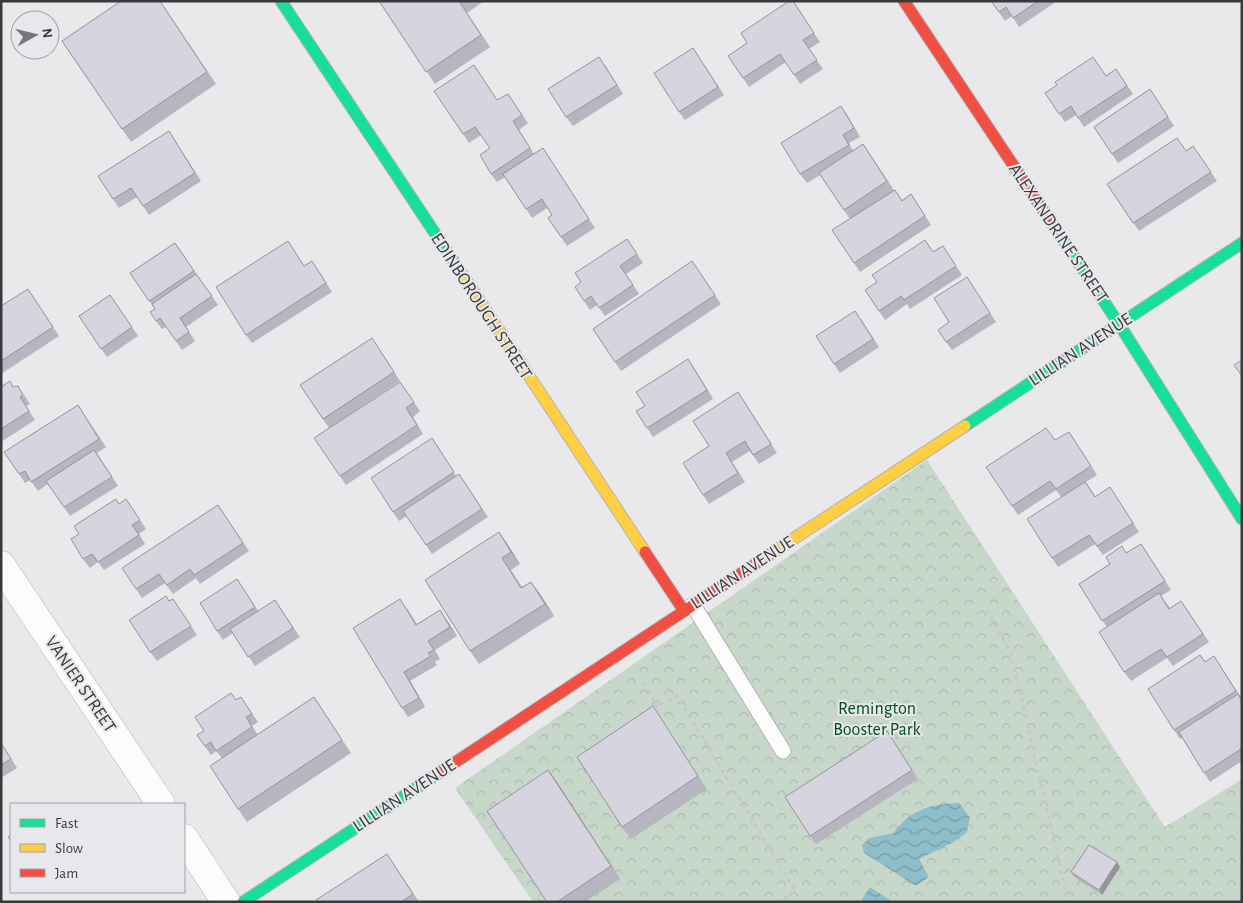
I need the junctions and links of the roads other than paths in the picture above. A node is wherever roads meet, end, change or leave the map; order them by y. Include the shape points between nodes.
1 (281, 1) edge
2 (904, 1) edge
3 (1242, 243) edge
4 (1119, 324) junction
5 (1242, 519) edge
6 (1, 565) edge
7 (688, 608) junction
8 (783, 751) dead end
9 (160, 803) edge
10 (185, 840) edge
11 (226, 902) edge
12 (243, 902) edge

1 - 7 street, EDINBOROUGH STREET
2 - 4 street, ALEXANDRINE STREET
3 - 4 street, LILLIAN AVENUE
4 - 5 street, ALEXANDRINE STREET
4 - 7 street, LILLIAN AVENUE
6 - 9 street, VANIER STREET
7 - 8 lane
7 - 12 street, LILLIAN AVENUE
10 - 11 street

